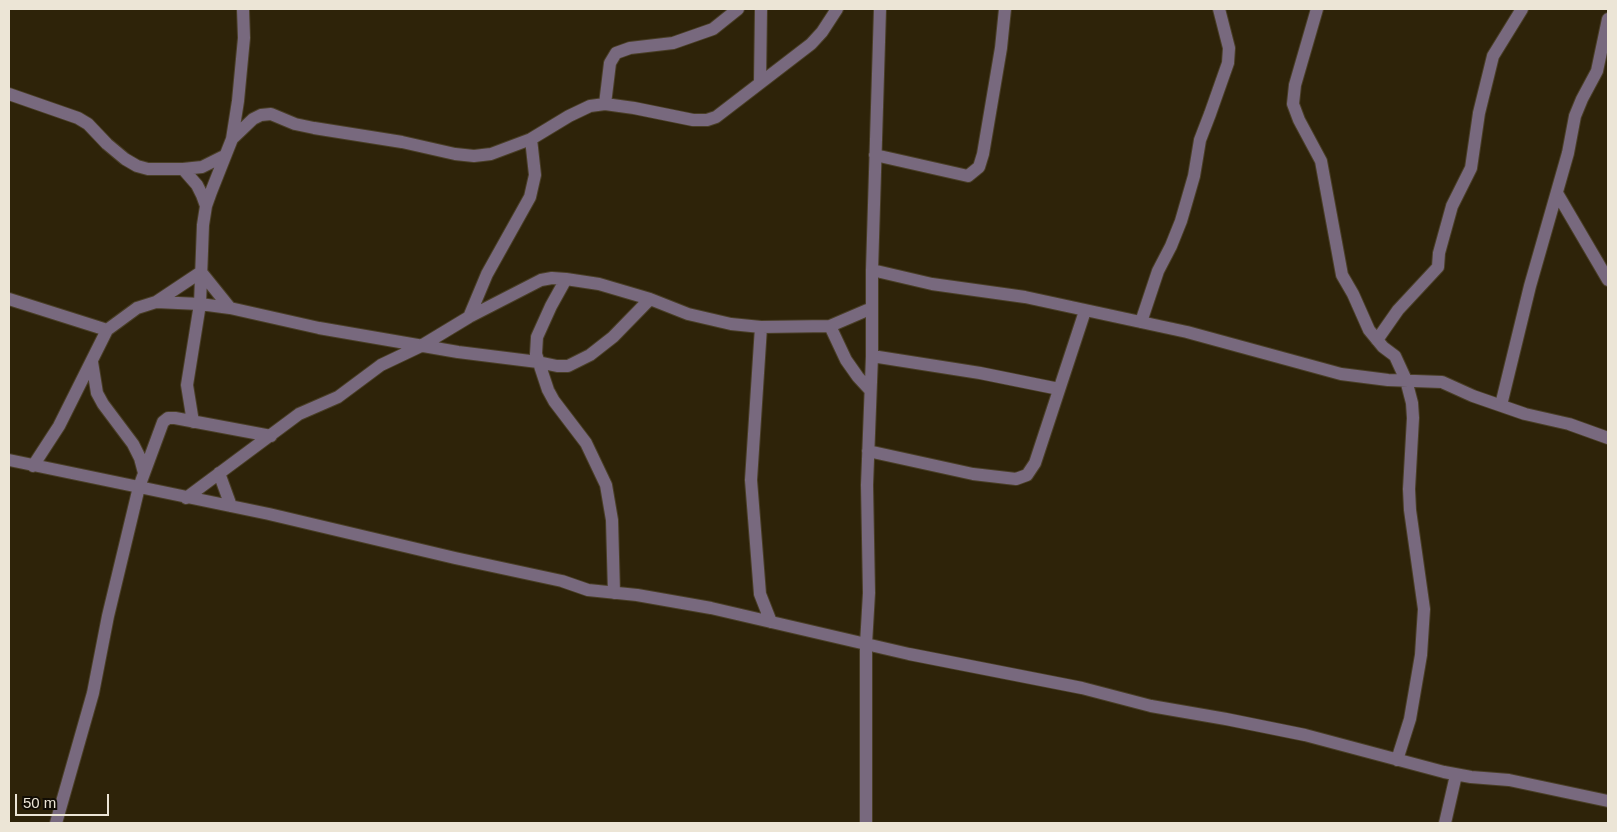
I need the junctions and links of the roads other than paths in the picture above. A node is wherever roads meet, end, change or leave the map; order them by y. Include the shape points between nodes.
1 (244, 9) edge
2 (738, 9) edge
3 (762, 9) edge
4 (880, 9) edge
5 (1005, 9) edge
6 (1219, 9) edge
7 (1317, 9) edge
8 (1522, 9) edge
9 (838, 11) edge
10 (1608, 19) edge
11 (760, 82) junction
12 (9, 94) edge
13 (605, 104) junction
14 (232, 139) junction
15 (531, 139) junction
16 (875, 155) junction
17 (224, 156) junction
18 (182, 169) junction
19 (1556, 193) junction
20 (206, 206) junction
21 (872, 270) junction
22 (201, 272) junction
23 (566, 279) junction
24 (1608, 280) edge
25 (9, 299) edge
26 (650, 299) junction
27 (156, 302) junction
28 (200, 304) junction
29 (230, 308) junction
30 (872, 308) junction
31 (1085, 311) junction
32 (469, 317) junction
33 (1141, 322) junction
34 (830, 326) junction
35 (761, 327) junction
36 (107, 330) junction
37 (1377, 340) junction
38 (421, 346) junction
39 (872, 356) junction
40 (92, 362) junction
41 (538, 362) junction
42 (1406, 380) junction
43 (1058, 389) junction
44 (870, 390) junction
45 (1501, 405) junction
46 (193, 422) junction
47 (271, 436) junction
48 (1608, 438) edge
49 (868, 451) junction
50 (9, 460) edge
51 (33, 466) junction
52 (144, 473) junction
53 (219, 473) junction
54 (139, 487) junction
55 (186, 498) junction
56 (231, 506) junction
57 (614, 593) junction
58 (771, 622) junction
59 (866, 644) junction
60 (1397, 760) junction
61 (1456, 775) junction
62 (1608, 801) edge
63 (56, 823) edge
64 (866, 823) edge
65 (1444, 823) edge

1 - 14 street via 244,38
2 - 13 street via 713,29 689,38 616,53 610,63
3 - 11 street
4 - 16 street
5 - 16 street via 1002,48 979,167 968,176
6 - 33 street via 1230,48 1228,63 1200,140 1181,220 1158,271
7 - 37 street via 1295,84 1294,104 1321,161 1342,276
8 - 37 street via 1493,56 1470,168 1452,206 1438,267 1398,310
9 - 11 street via 811,44
10 - 19 street via 1597,71 1575,116
11 - 13 street via 716,118 706,120
12 - 18 street via 83,121 137,166
13 - 15 street via 590,106
14 - 15 street via 253,119 272,114 294,124 474,156 491,154
14 - 17 street
15 - 32 street via 535,175 530,197 487,274
16 - 21 street
17 - 18 street via 202,166
17 - 20 street
18 - 20 street via 197,185
19 - 24 street
19 - 45 street
20 - 22 street
21 - 30 street
21 - 31 street
22 - 27 street
22 - 28 street
22 - 29 street
23 - 26 street via 600,284
23 - 32 street via 541,280
23 - 41 street via 537,337
25 - 36 street
26 - 35 street via 696,316
26 - 41 street via 613,337 590,355 568,366
27 - 28 street
27 - 36 street via 137,308
28 - 29 street
28 - 46 street via 187,386
29 - 38 street
30 - 34 street
30 - 39 street
31 - 33 street
31 - 43 street
32 - 38 street
33 - 42 street via 1342,374
34 - 35 street
34 - 44 street via 846,360
35 - 58 street via 751,480 760,594
36 - 40 street
37 - 42 street via 1396,356
38 - 41 street
38 - 47 street via 381,365 338,397 299,414
39 - 43 street
39 - 44 street
40 - 51 street via 59,426
40 - 52 street via 97,393 133,444
41 - 57 street via 554,401 586,442 606,485 612,520
42 - 45 street via 1442,382
42 - 60 street via 1413,418 1410,510 1424,609 1421,655 1410,720
43 - 49 street via 1035,463 1027,475 1016,479 973,474
44 - 49 street
45 - 48 street
46 - 47 street
46 - 52 street via 168,418 163,422
47 - 53 street
49 - 59 street
50 - 51 street
51 - 54 street
52 - 54 street
53 - 55 street
53 - 56 street
54 - 55 street
54 - 63 street via 92,693
55 - 56 street
56 - 57 street via 562,581 588,590
57 - 58 street via 637,594
58 - 59 street
59 - 60 street via 1082,688 1151,706 1305,735
59 - 64 street
60 - 61 street
61 - 62 street via 1509,780
61 - 65 street

